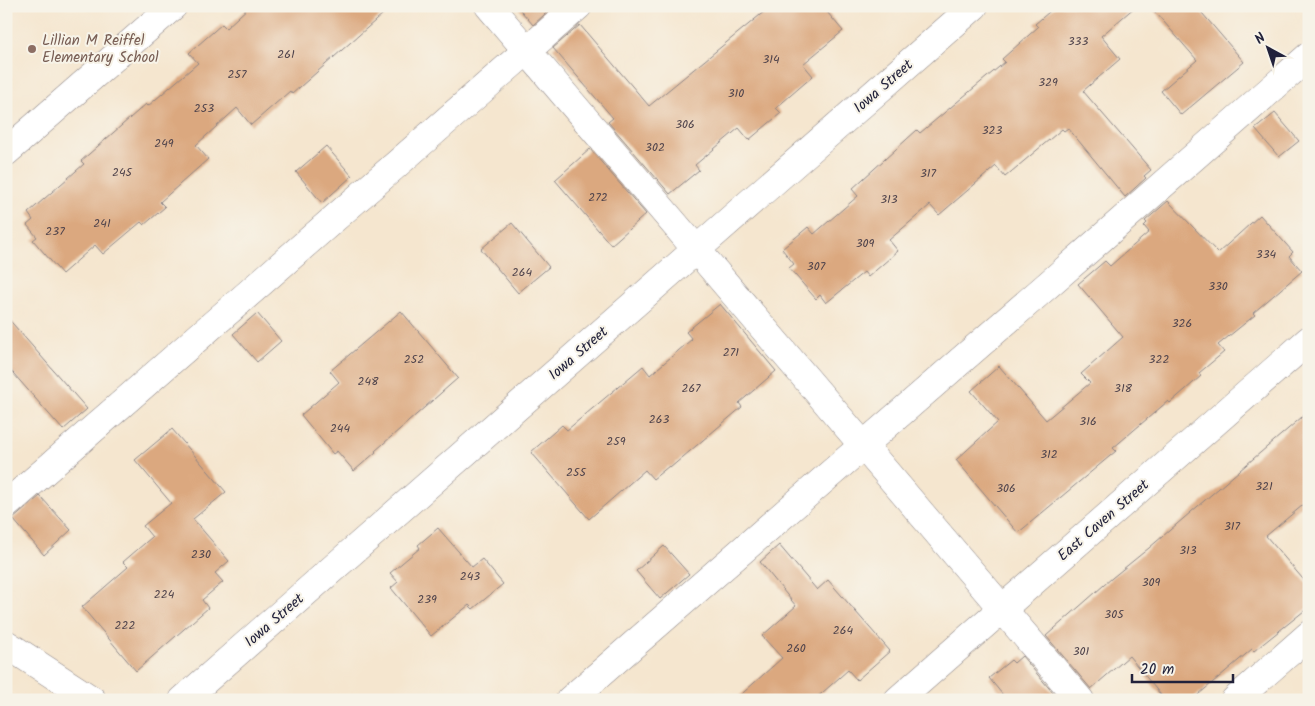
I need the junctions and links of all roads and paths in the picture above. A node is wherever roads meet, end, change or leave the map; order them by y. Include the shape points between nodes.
1 (172, 6) edge
2 (490, 6) edge
3 (578, 6) edge
4 (974, 6) edge
5 (527, 51) junction
6 (1309, 56) edge
7 (6, 152) edge
8 (697, 249) junction
9 (1309, 340) edge
10 (864, 446) junction
11 (6, 505) edge
12 (1002, 608) junction
13 (1309, 635) edge
14 (6, 644) edge
15 (1238, 699) edge
16 (92, 700) edge
17 (183, 700) edge
18 (570, 700) edge
19 (898, 700) edge
20 (1080, 700) edge

1 - 7 street
2 - 5 street
3 - 5 street
4 - 8 street, Iowa Street
5 - 8 street
5 - 11 street
6 - 10 street
8 - 10 street
8 - 17 street, Iowa Street
9 - 12 street, East Caven Street
10 - 12 street
10 - 18 street
12 - 19 street, East Caven Street
12 - 20 street
13 - 15 street
14 - 16 street

